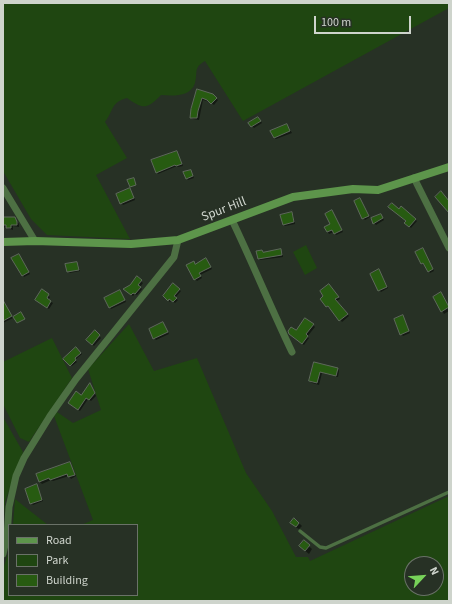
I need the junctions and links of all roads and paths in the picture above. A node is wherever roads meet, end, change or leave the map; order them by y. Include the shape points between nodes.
1 (449, 167) edge
2 (414, 178) junction
3 (3, 188) edge
4 (232, 220) junction
5 (178, 240) junction
6 (35, 241) junction
7 (3, 242) edge
8 (449, 248) edge
9 (292, 352) dead end
10 (449, 492) edge
11 (300, 531) dead end
12 (3, 554) edge

1 - 2 street, Spur Hill
2 - 4 street, Spur Hill via 378,190 353,189 298,196
2 - 8 street
3 - 6 street
4 - 5 street, Spur Hill
4 - 9 street
5 - 6 street, Spur Hill via 131,244
5 - 12 street via 174,257 76,379 24,458 16,476 9,507
6 - 7 street, Spur Hill
10 - 11 lane via 326,548 320,547

